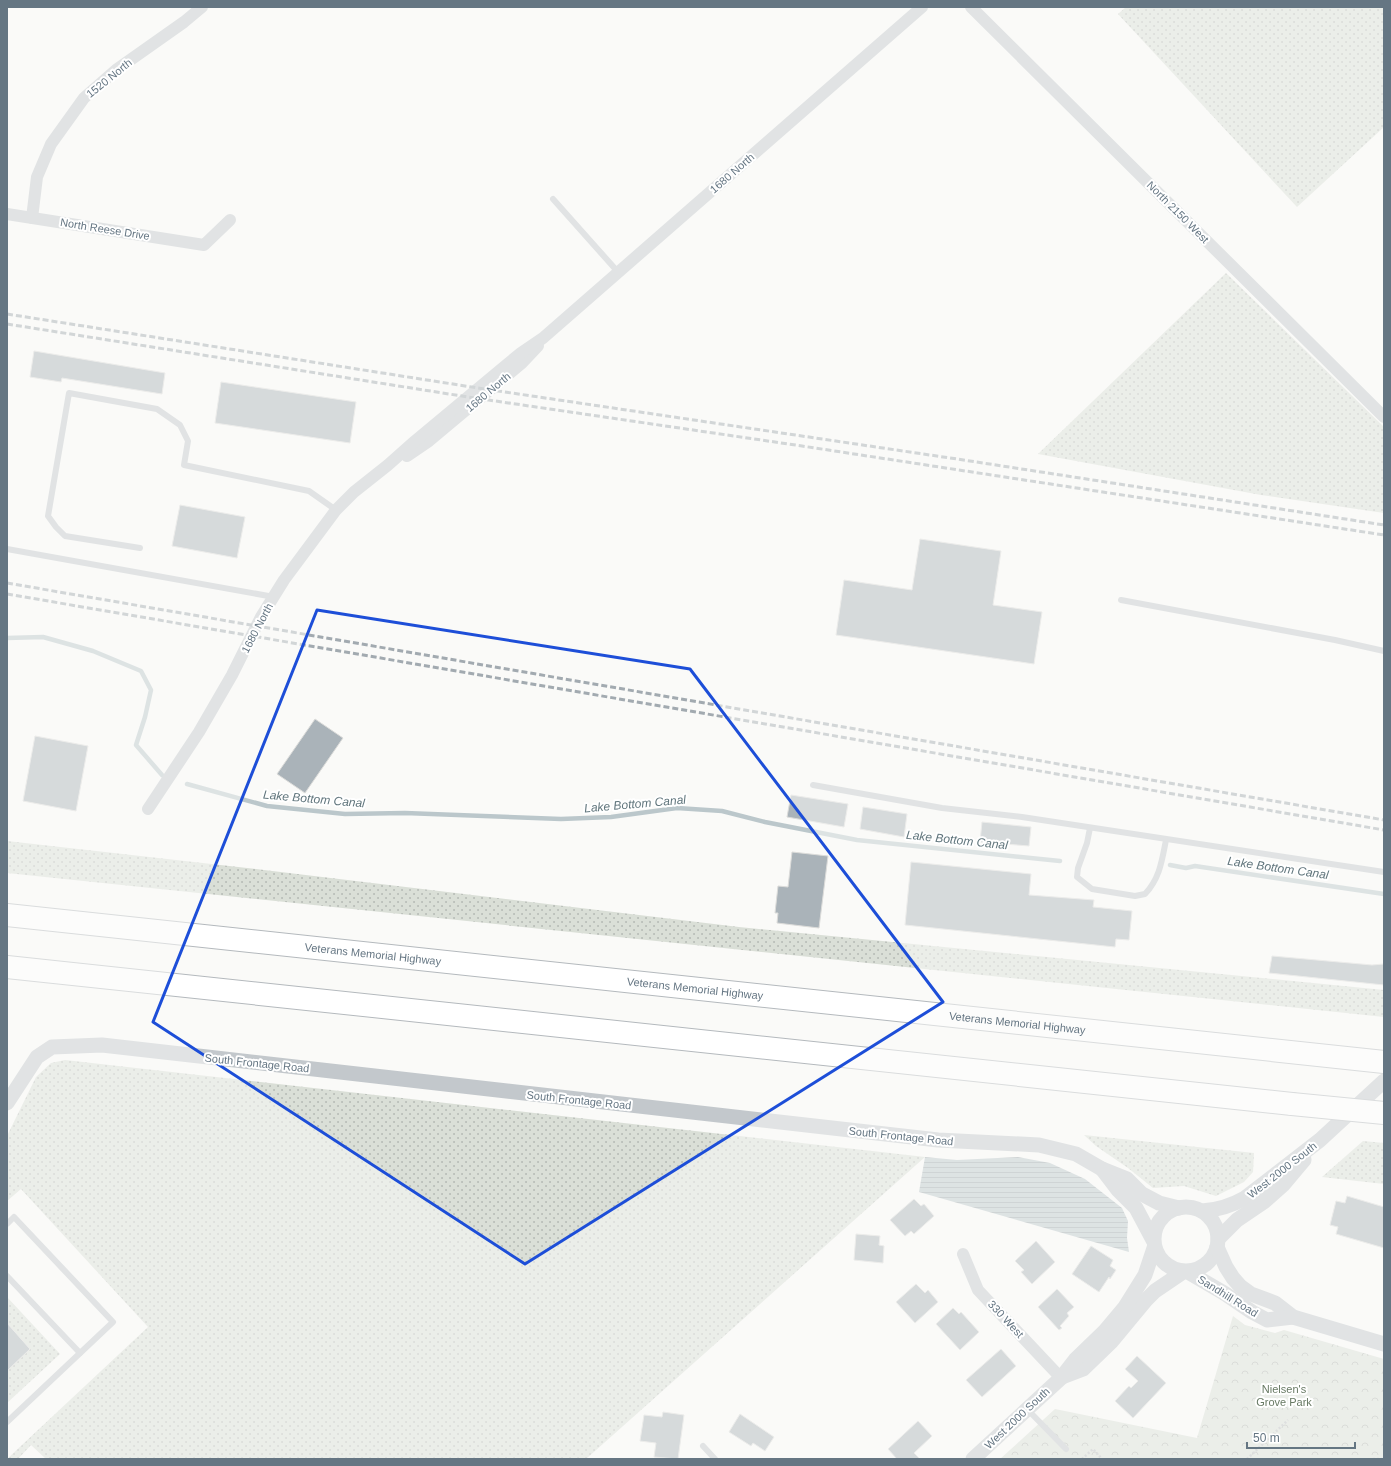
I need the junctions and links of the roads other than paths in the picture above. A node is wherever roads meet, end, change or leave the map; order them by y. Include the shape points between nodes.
1 (202, 7) edge
2 (922, 7) edge
3 (971, 7) edge
4 (553, 199) dead end
5 (7, 214) edge
6 (32, 218) junction
7 (230, 220) dead end
8 (618, 272) junction
9 (1384, 417) edge
10 (336, 510) junction
11 (140, 548) dead end
12 (7, 549) edge
13 (274, 597) junction
14 (1121, 600) dead end
15 (1384, 651) edge
16 (813, 785) dead end
17 (148, 809) dead end
18 (1090, 828) junction
19 (1166, 840) junction
20 (1384, 872) edge
21 (7, 915) edge
22 (7, 967) edge
23 (1384, 1062) edge
24 (1384, 1081) edge
25 (7, 1103) edge
26 (1384, 1113) edge
27 (1320, 1140) junction
28 (1102, 1168) junction
29 (1179, 1208) junction
30 (1202, 1211) junction
31 (7, 1224) edge
32 (1218, 1243) junction
33 (1154, 1244) junction
34 (963, 1254) dead end
35 (1186, 1272) junction
36 (7, 1276) edge
37 (1293, 1317) junction
38 (1384, 1344) edge
39 (80, 1353) junction
40 (1061, 1378) junction
41 (1027, 1409) junction
42 (7, 1422) edge
43 (703, 1446) dead end
44 (1066, 1449) dead end
45 (714, 1459) edge
46 (973, 1459) edge

1 - 6 street, 1520 North via 116,70 84,98 51,144 37,177
2 - 8 street, 1680 North
3 - 9 street, North 2150 West
4 - 8 lane
5 - 6 street, North Reese Drive
6 - 7 street, North Reese Drive via 204,245
8 - 10 street, 1680 North via 543,338 522,364 435,436 388,465
10 - 11 lane via 309,491 184,465 188,441 180,425 157,409 69,394 48,516 65,536
10 - 13 street, 1680 North
12 - 13 lane
13 - 17 street, 1680 North via 199,732
14 - 15 lane
16 - 18 lane via 942,808
18 - 19 lane
18 - 19 lane via 1077,877 1092,889 1135,896 1145,894 1155,881
19 - 20 lane
21 - 23 highway, Veterans Memorial Highway
22 - 26 highway, bridge
24 - 27 street
25 - 28 street, South Frontage Road via 37,1057 52,1047 102,1045 938,1140 1039,1145 1076,1154
27 - 30 street, West 2000 South via 1246,1198 1234,1205
27 - 32 street, West 2000 South via 1282,1186 1237,1220
28 - 29 street, South Frontage Road via 1127,1179 1142,1194 1159,1203
28 - 33 street, South Frontage Road via 1118,1190 1136,1208
29 - 30 street
29 - 33 street via 1160,1219 1154,1233
30 - 32 street via 1214,1223
31 - 39 lane via 14,1217 113,1322
32 - 35 street via 1213,1256 1206,1264
32 - 37 street, Sandhill Road via 1226,1267 1240,1286 1251,1294 1275,1303
33 - 35 street via 1158,1257 1165,1264 1174,1270
33 - 40 street, West 2000 South via 1145,1275 1125,1307 1104,1332 1074,1360
34 - 40 street, 330 West via 978,1290
35 - 37 street, Sandhill Road via 1267,1320
35 - 40 street, West 2000 South via 1155,1291 1112,1342 1083,1369
36 - 39 lane
37 - 38 street, Sandhill Road
39 - 42 lane
40 - 41 street, West 2000 South
41 - 44 lane
41 - 46 street, West 2000 South
43 - 45 lane

